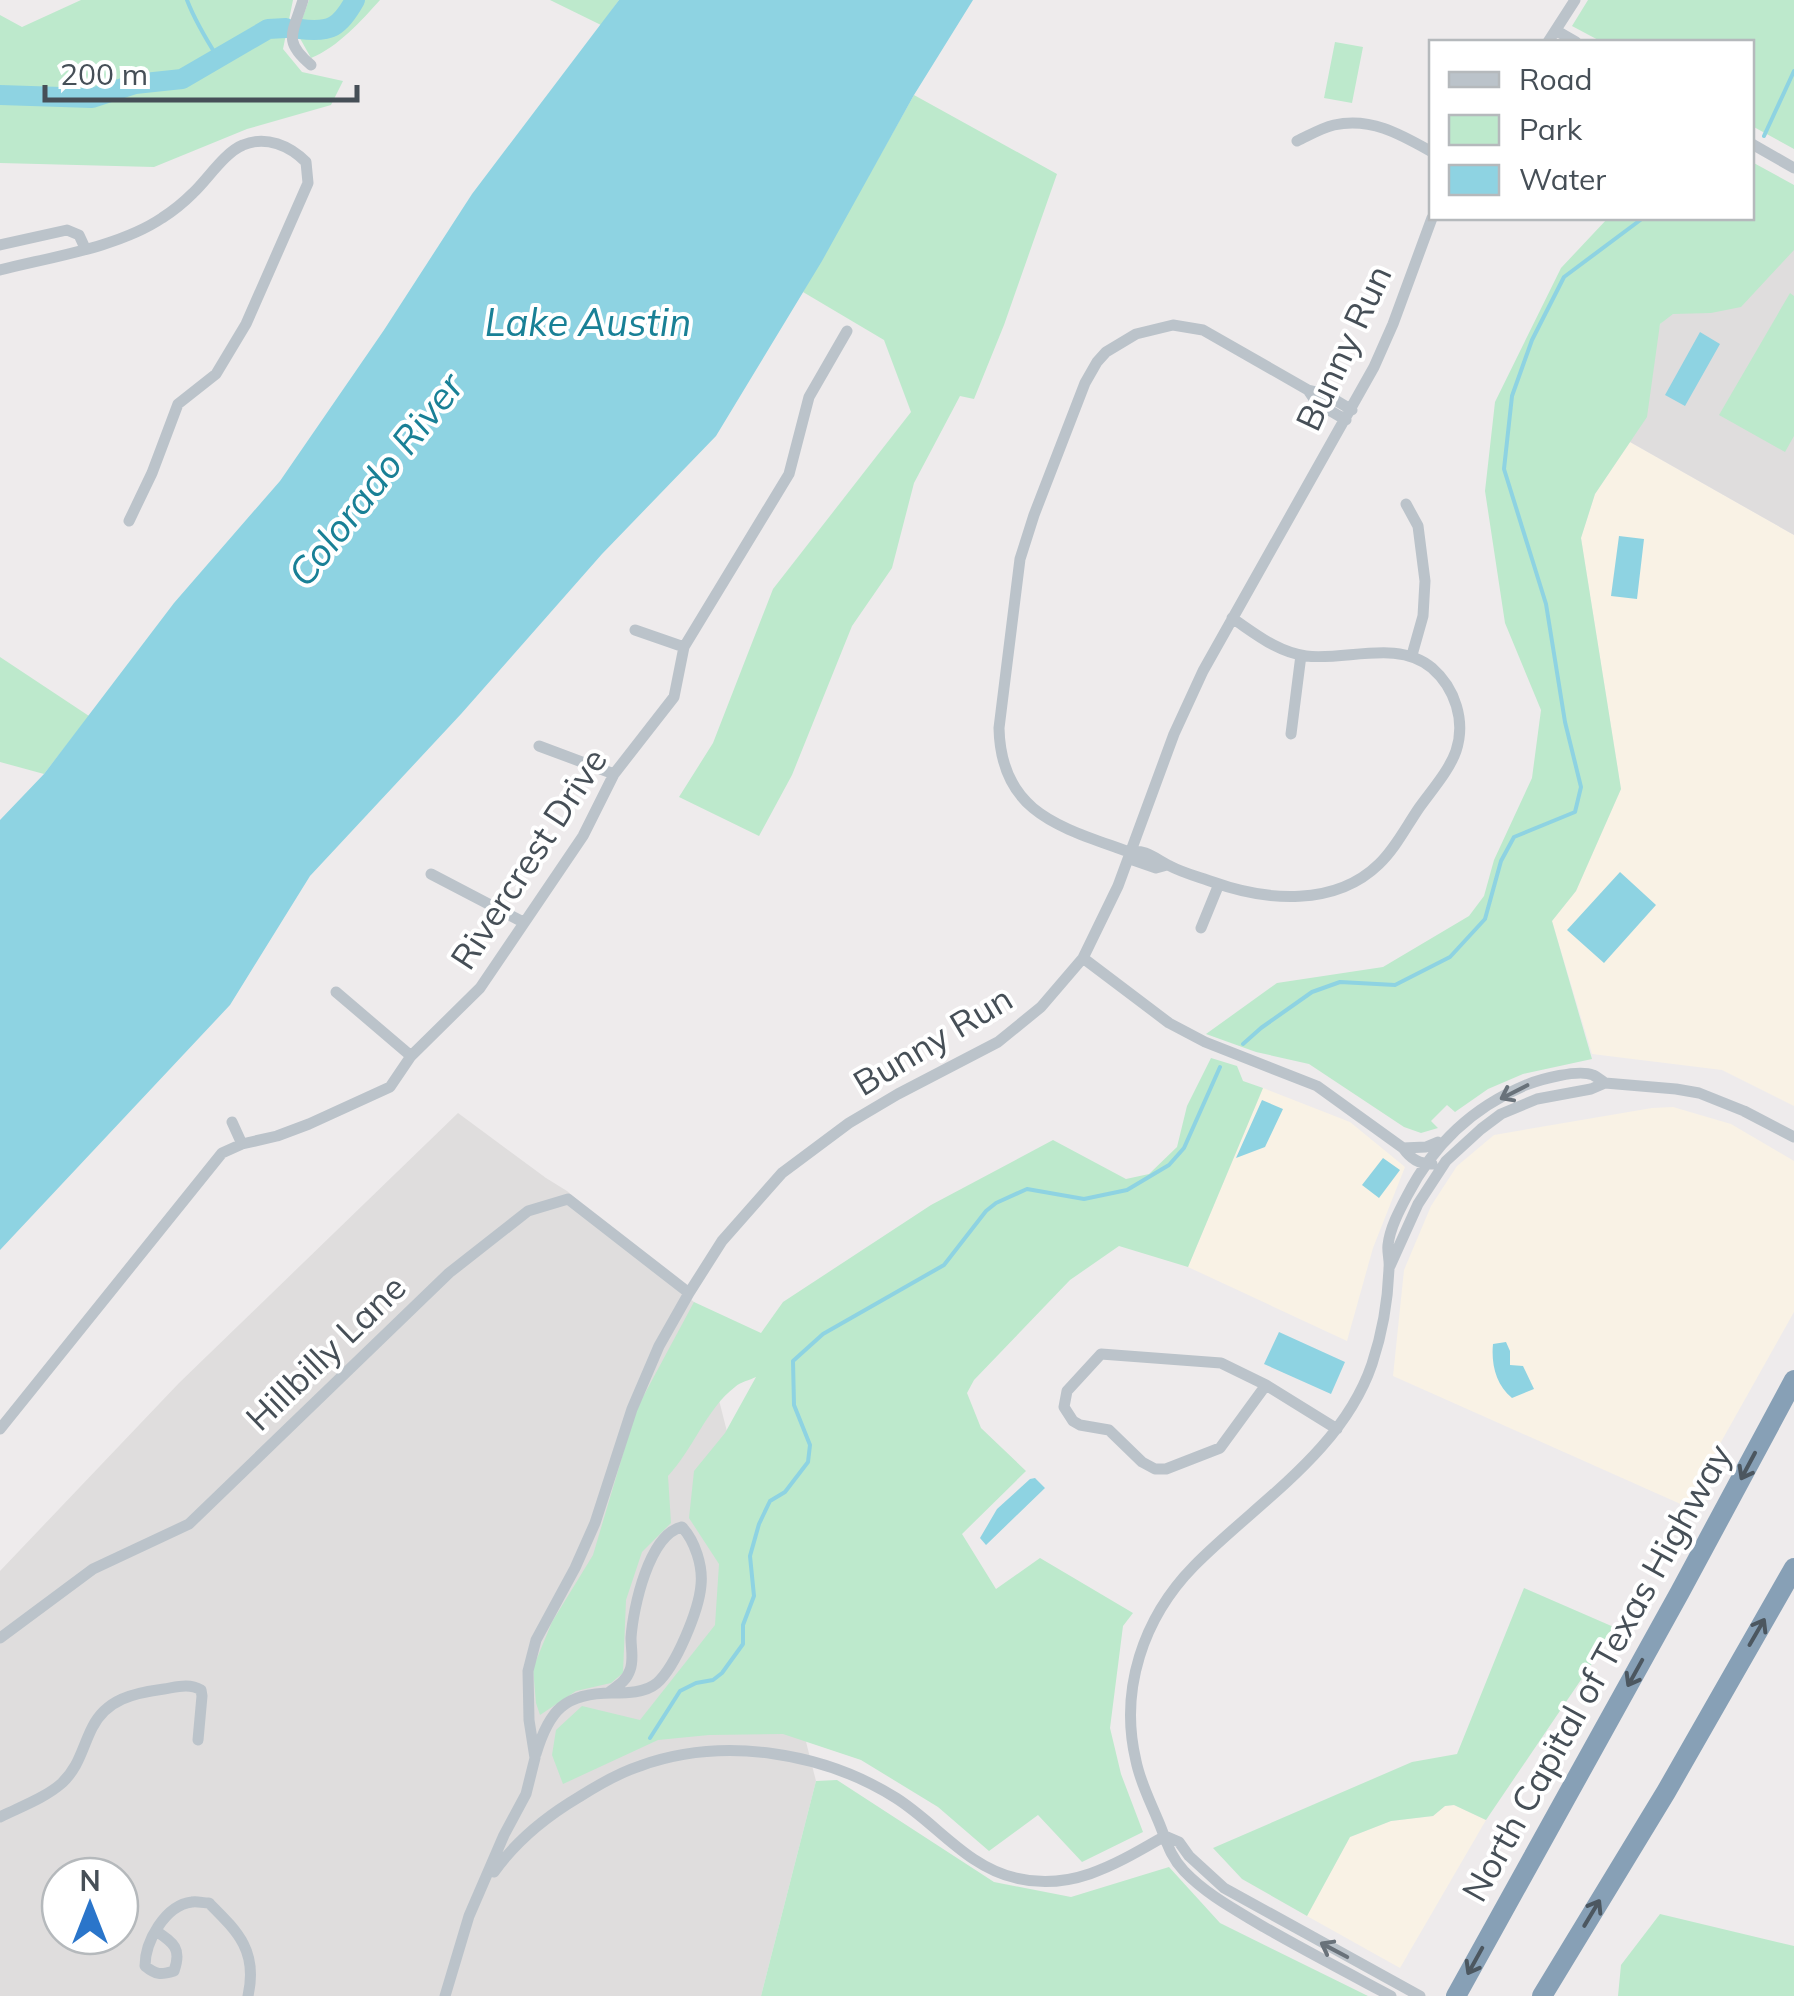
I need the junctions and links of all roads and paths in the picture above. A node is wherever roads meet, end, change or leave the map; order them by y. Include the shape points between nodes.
1 (303, 0) edge
2 (1575, 0) edge
3 (1557, 31) junction
4 (1550, 40) edge
5 (1573, 40) edge
6 (312, 65) dead end
7 (1297, 141) dead end
8 (1754, 145) edge
9 (1429, 150) edge
10 (1794, 168) edge
11 (1431, 220) edge
12 (0, 245) edge
13 (85, 248) junction
14 (0, 270) edge
15 (847, 331) dead end
16 (1349, 415) junction
17 (1406, 504) dead end
18 (129, 521) dead end
19 (1232, 618) junction
20 (635, 630) dead end
21 (684, 647) junction
22 (1301, 655) junction
23 (1412, 655) junction
24 (1291, 734) dead end
25 (539, 746) dead end
26 (614, 774) junction
27 (1129, 852) junction
28 (431, 874) dead end
29 (1219, 884) junction
30 (523, 922) junction
31 (1200, 928) dead end
32 (1083, 958) junction
33 (336, 992) dead end
34 (411, 1056) junction
35 (1605, 1083) junction
36 (232, 1122) dead end
37 (1794, 1137) edge
38 (1445, 1139) junction
39 (242, 1144) junction
40 (1404, 1148) junction
41 (1446, 1161) junction
42 (1425, 1164) junction
43 (1390, 1266) junction
44 (689, 1293) junction
45 (1794, 1380) edge
46 (1266, 1385) junction
47 (0, 1428) edge
48 (1337, 1430) junction
49 (1794, 1568) edge
50 (0, 1638) edge
51 (608, 1693) junction
52 (198, 1740) dead end
53 (535, 1758) junction
54 (0, 1817) edge
55 (1165, 1836) junction
56 (480, 1892) junction
57 (156, 1931) dead end
58 (248, 1996) edge
59 (444, 1996) edge
60 (1391, 1996) edge
61 (1420, 1996) edge
62 (1456, 1996) edge
63 (1542, 1996) edge

1 - 6 street via 292,38 295,51
2 - 3 street
3 - 4 street
3 - 5 street
7 - 9 street via 1332,125 1366,122
8 - 10 street
11 - 16 street, Bunny Run via 1393,324
12 - 13 street via 67,230
13 - 14 street
13 - 18 street via 129,237 162,218 245,144 292,148 306,162 308,183 246,324 216,374 178,404
15 - 21 street, Rivercrest Drive via 809,397 790,474
16 - 19 street, Bunny Run
16 - 27 street via 1203,330 1174,325 1136,334 1097,362 1020,559 999,745 1034,812
17 - 23 street via 1418,526 1425,582
19 - 22 street via 1278,649
19 - 27 street, Bunny Run via 1174,734
20 - 21 street
21 - 26 street, Rivercrest Drive via 674,696
22 - 23 street
22 - 24 street
23 - 29 street via 1446,683 1457,706 1458,740 1378,866 1335,891 1305,897
25 - 26 street
26 - 30 street, Rivercrest Drive via 583,836
27 - 29 street
27 - 32 street, Bunny Run
28 - 30 street
29 - 31 street
30 - 34 street, Rivercrest Drive via 480,988
32 - 40 street via 1170,1023 1317,1086
32 - 44 street, Bunny Run via 998,1042 849,1123 782,1173 722,1241
33 - 34 street
34 - 39 street, Rivercrest Drive via 390,1087 309,1124
35 - 37 street via 1699,1093
35 -> 38 street via 1591,1073 1535,1082 1487,1106
35 - 41 street via 1515,1108
36 - 39 street
38 - 40 street
38 - 42 street
39 - 47 street, Rivercrest Drive via 222,1153
40 - 42 street
41 - 42 street
41 - 43 street
42 - 43 street via 1393,1229
43 - 48 street via 1372,1365
44 - 50 street, Hillbilly Lane via 568,1199 528,1211 449,1273 189,1524 93,1569
44 - 53 street, Bunny Run via 632,1409 596,1523 536,1640 528,1671
45 -> 62 highway, North Capital of Texas Highway
46 - 46 street via 1221,1363 1101,1354 1067,1391 1064,1407 1080,1426 1109,1430 1142,1462 1166,1469 1220,1448
46 - 48 street
48 - 55 street via 1192,1568 1142,1647 1130,1726 1138,1770
63 -> 49 highway
51 - 51 street via 657,1682 682,1644 702,1583 682,1527 662,1540 648,1564 630,1671
51 - 53 street via 564,1703 544,1726
52 - 54 street via 202,1696 196,1687 116,1700 60,1785
53 - 56 street, Bunny Run via 526,1794
55 - 56 street via 1082,1876 1014,1878 987,1868 922,1816 856,1776 768,1753 722,1752 640,1765 600,1784 516,1846
55 - 60 street via 1168,1851 1213,1896
61 -> 55 street via 1224,1888 1180,1842
56 - 59 street, Bunny Run
57 - 58 street via 170,1912 190,1902 209,1903 246,1946

